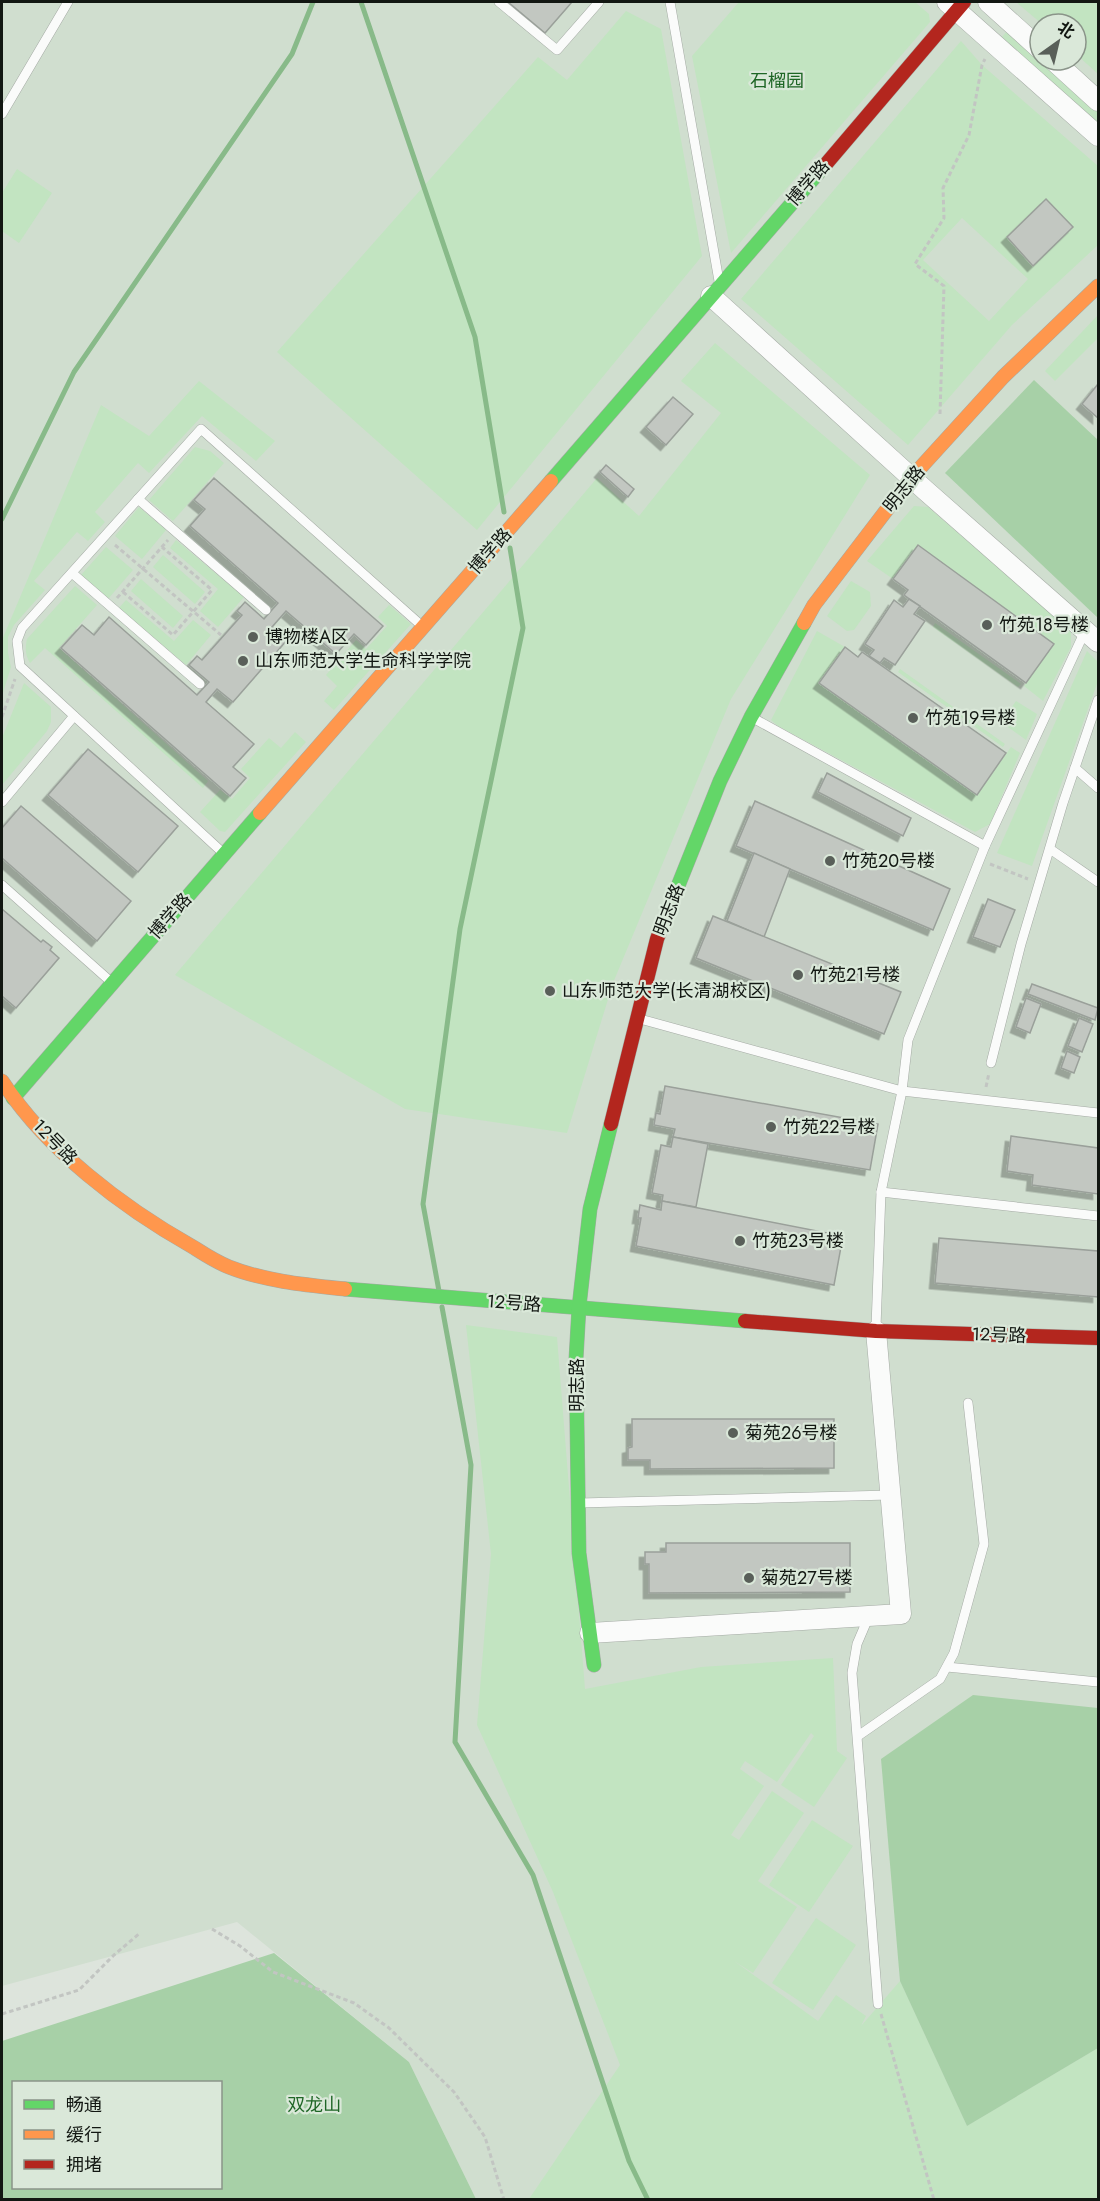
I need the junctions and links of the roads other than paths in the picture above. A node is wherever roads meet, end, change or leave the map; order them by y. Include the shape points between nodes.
1 (68, 2) edge
2 (499, 2) edge
3 (599, 2) edge
4 (670, 2) edge
5 (988, 2) edge
6 (956, 4) edge
7 (1028, 38) edge
8 (1066, 72) edge
9 (1098, 102) edge
10 (2, 114) edge
11 (1098, 136) edge
12 (1098, 286) edge
13 (716, 291) junction
14 (911, 478) junction
15 (138, 499) junction
16 (72, 573) junction
17 (266, 610) dead end
18 (423, 628) junction
19 (1092, 637) edge
20 (200, 684) dead end
21 (1098, 700) edge
22 (74, 716) junction
23 (751, 717) junction
24 (1075, 768) junction
25 (1098, 788) edge
26 (2, 802) edge
27 (986, 846) junction
28 (1050, 849) junction
29 (224, 853) junction
30 (1098, 882) edge
31 (2, 885) edge
32 (112, 983) junction
33 (637, 1018) junction
34 (992, 1063) road end
35 (2, 1081) edge
36 (902, 1091) junction
37 (13, 1098) junction
38 (1098, 1113) edge
39 (881, 1192) junction
40 (1098, 1216) edge
41 (579, 1307) junction
42 (876, 1331) junction
43 (1098, 1338) edge
44 (968, 1403) dead end
45 (890, 1495) junction
46 (577, 1503) junction
47 (869, 1616) junction
48 (590, 1633) junction
49 (594, 1665) dead end
50 (947, 1667) junction
51 (1098, 1682) edge
52 (858, 1736) junction
53 (878, 2004) road end

1 - 10 lane
2 - 3 lane via 557,50
4 - 13 lane
5 - 7 street
6 - 11 street via 993,44
6 - 13 street, 博学路
8 - 9 street
12 - 14 street, 明志路 via 1003,377
13 - 14 street
13 - 18 street, 博学路
14 - 19 street
14 - 23 street, 明志路 via 814,606
15 - 16 lane
15 - 17 lane
15 - 18 lane via 201,429
16 - 20 lane
16 - 22 lane via 22,628 17,640 20,666
18 - 29 street, 博学路
19 - 27 lane
21 - 24 lane
22 - 26 lane
22 - 29 lane
23 - 27 lane
23 - 33 street, 明志路 via 720,781 657,939
24 - 25 lane
24 - 28 lane
27 - 36 lane via 908,1040
28 - 30 lane
28 - 34 lane via 1021,944
29 - 32 street, 博学路
31 - 32 lane
32 - 37 street, 博学路
33 - 36 lane
33 - 41 street, 明志路 via 590,1209
35 - 37 street, 12号路
36 - 38 lane
36 - 39 lane
37 - 41 street, 12号路 via 92,1179 153,1225 228,1267 292,1283
39 - 40 lane
39 - 42 lane
41 - 42 street, 12号路
41 - 46 street, 明志路
42 - 43 street, 12号路
42 - 45 street
44 - 50 lane via 984,1544
45 - 46 lane
45 - 47 street via 901,1614
46 - 48 street, 明志路
47 - 48 street
47 - 52 lane via 857,1644 852,1673
48 - 49 street, 明志路
50 - 51 lane
50 - 52 lane via 940,1679
52 - 53 lane

